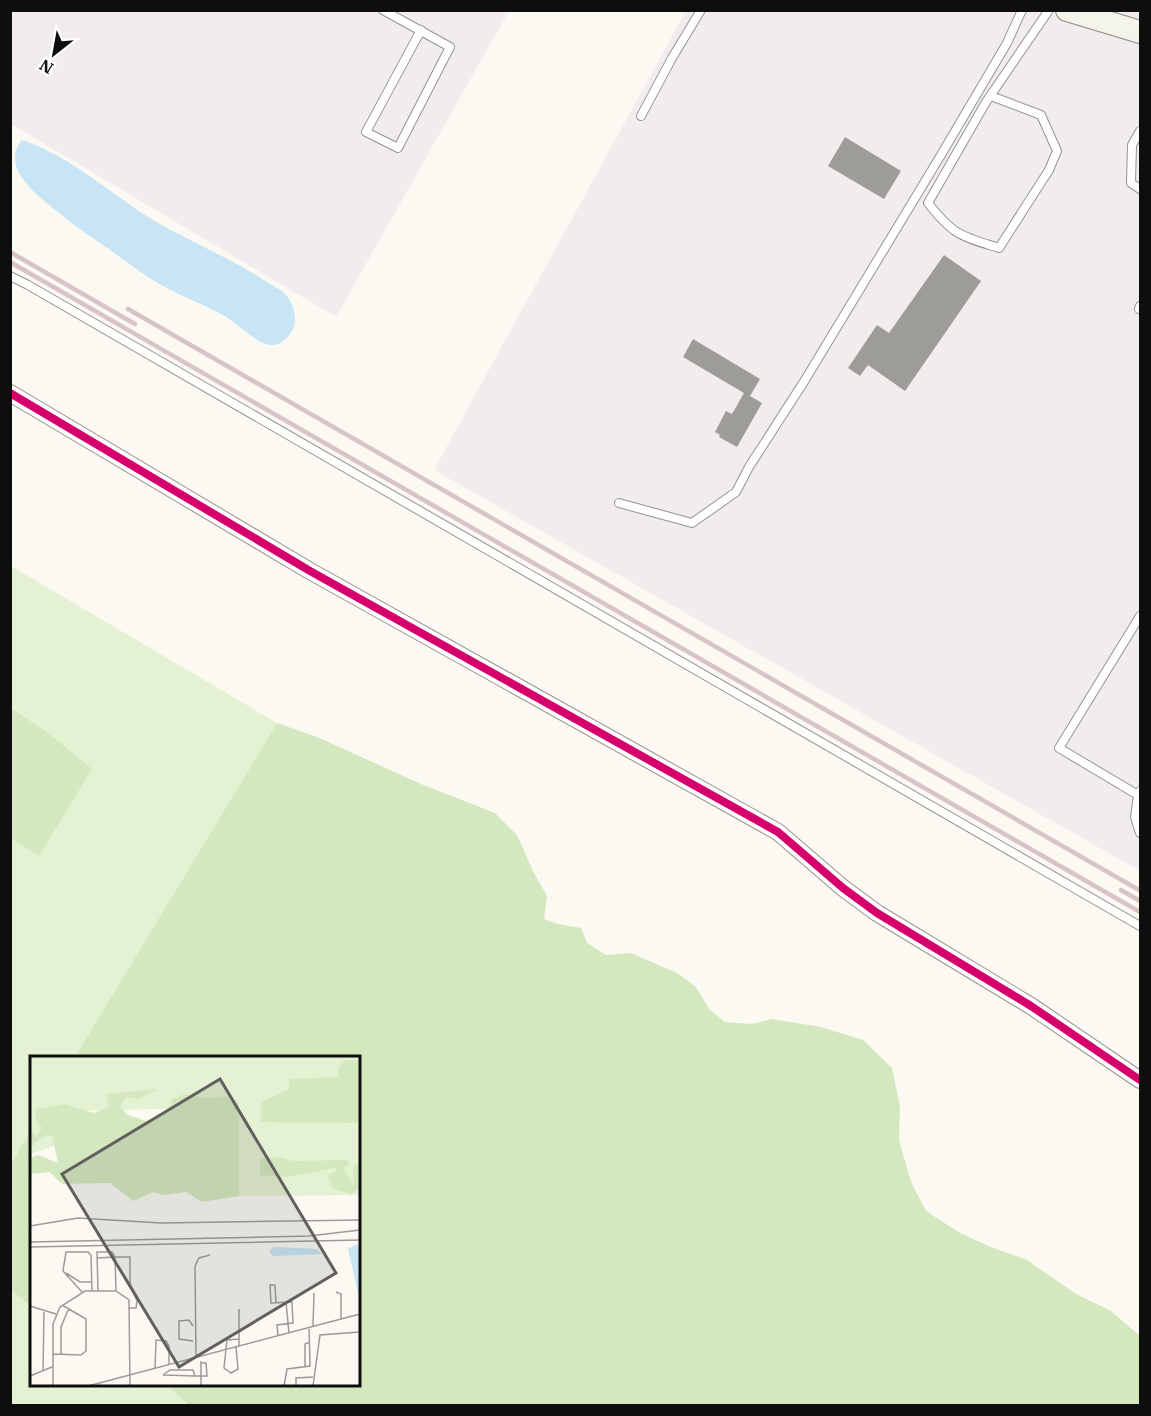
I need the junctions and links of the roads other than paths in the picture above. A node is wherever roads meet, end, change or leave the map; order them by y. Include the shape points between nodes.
1 (383, 10) edge
2 (701, 10) edge
3 (1022, 10) edge
4 (1049, 10) edge
5 (1067, 10) edge
6 (421, 30) junction
7 (1140, 32) edge
8 (991, 96) junction
9 (641, 116) dead end
10 (1140, 131) edge
11 (1140, 189) edge
12 (10, 276) edge
13 (10, 393) edge
14 (619, 503) dead end
15 (1140, 616) edge
16 (1140, 794) edge
17 (1140, 833) edge
18 (1140, 926) edge
19 (1140, 1080) edge

1 - 6 lane
2 - 9 lane
3 - 14 lane via 941,155 736,492 692,523
4 - 8 lane
5 - 7 main road
6 - 6 lane via 366,132 398,148 450,47
8 - 8 lane via 928,203 961,237 999,248 1057,151 1041,115
10 - 11 lane via 1132,145 1131,183
12 - 18 lane
13 - 19 street via 310,571 778,832 877,913 1031,1006
15 - 16 lane via 1059,748
16 - 17 lane via 1135,817

